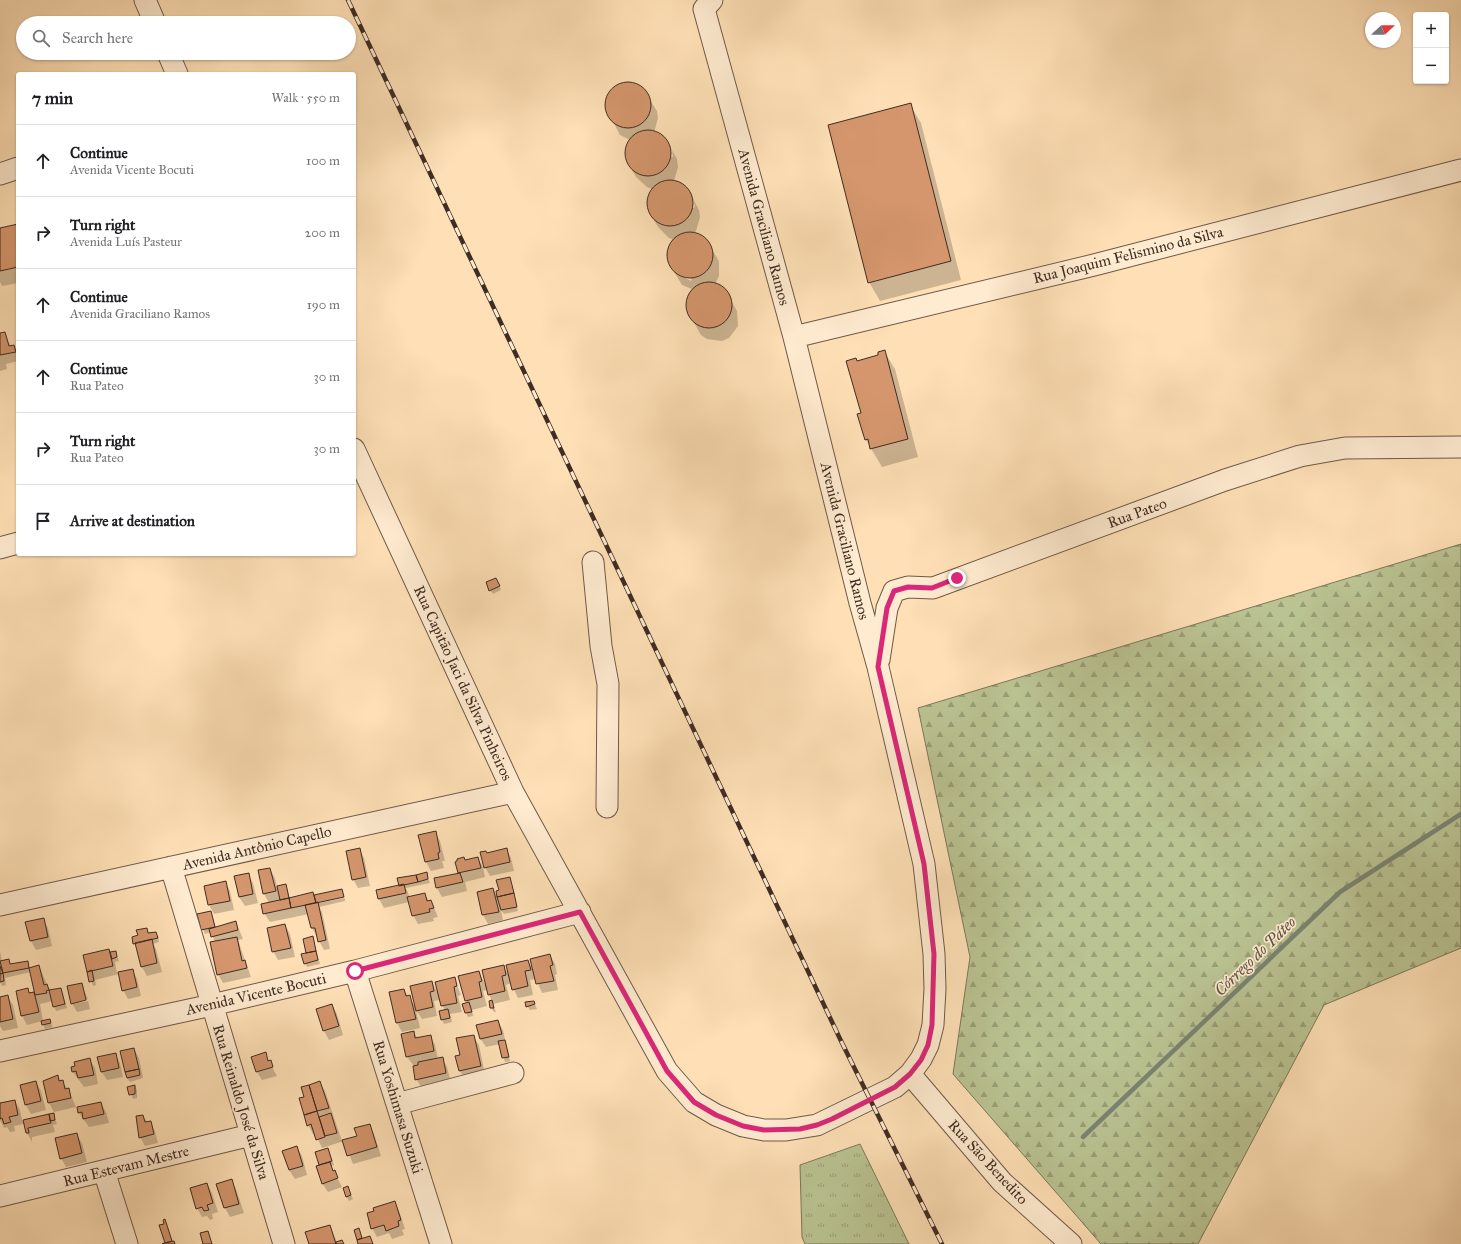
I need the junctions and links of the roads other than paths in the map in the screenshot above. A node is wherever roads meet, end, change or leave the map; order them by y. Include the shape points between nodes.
1 (145, 0) edge
2 (708, 4) edge
3 (152, 16) edge
4 (171, 60) edge
5 (176, 72) edge
6 (16, 169) edge
7 (1461, 170) edge
8 (0, 174) edge
9 (794, 337) junction
10 (1461, 447) edge
11 (356, 456) edge
12 (16, 544) edge
13 (0, 548) edge
14 (593, 562) dead end
15 (878, 667) junction
16 (513, 792) junction
17 (607, 807) dead end
18 (171, 868) junction
19 (0, 905) edge
20 (580, 912) junction
21 (355, 971) junction
22 (212, 1005) junction
23 (0, 1051) edge
24 (513, 1073) dead end
25 (910, 1074) junction
26 (397, 1104) junction
27 (251, 1135) junction
28 (104, 1171) junction
29 (0, 1196) edge
30 (127, 1244) edge
31 (284, 1244) edge
32 (441, 1244) edge
33 (1071, 1244) edge

1 - 3 street
2 - 9 street, Avenida Graciliano Ramos
4 - 5 street
6 - 8 street
7 - 9 street, Rua Joaquim Felismino da Silva via 1102,263
9 - 15 street, Avenida Graciliano Ramos
10 - 15 street, Rua Pateo via 1345,448 1300,456 1225,480 932,588 908,587 894,591 887,608
11 - 16 street, Rua Capitão Jaci da Silva Pinheiros
12 - 13 street
14 - 17 street via 601,646 608,684
15 - 25 street, Avenida Graciliano Ramos via 924,864 934,954 932,1025 928,1045
16 - 18 street, Avenida Antônio Capello
16 - 20 street, Rua Capitão Jaci da Silva Pinheiros
18 - 19 street, Avenida Antônio Capello
18 - 22 street, Rua Reinaldo José da Silva
20 - 21 street, Avenida Vicente Bocuti
20 - 25 street, Rua Capitão Jaci da Silva Pinheiros via 667,1071 694,1102 716,1115 743,1126 764,1130 800,1129 832,1119 895,1087
21 - 22 street, Avenida Vicente Bocuti
21 - 26 street, Rua Yoshimasa Suzuki
22 - 23 street, Avenida Vicente Bocuti
22 - 27 street, Rua Reinaldo José da Silva
24 - 26 street
25 - 33 street, Rua São Benedito via 1002,1182
26 - 32 street, Rua Yoshimasa Suzuki
27 - 28 street, Rua Estevam Mestre
27 - 31 street, Rua Reinaldo José da Silva
28 - 29 street, Rua Estevam Mestre
28 - 30 street

